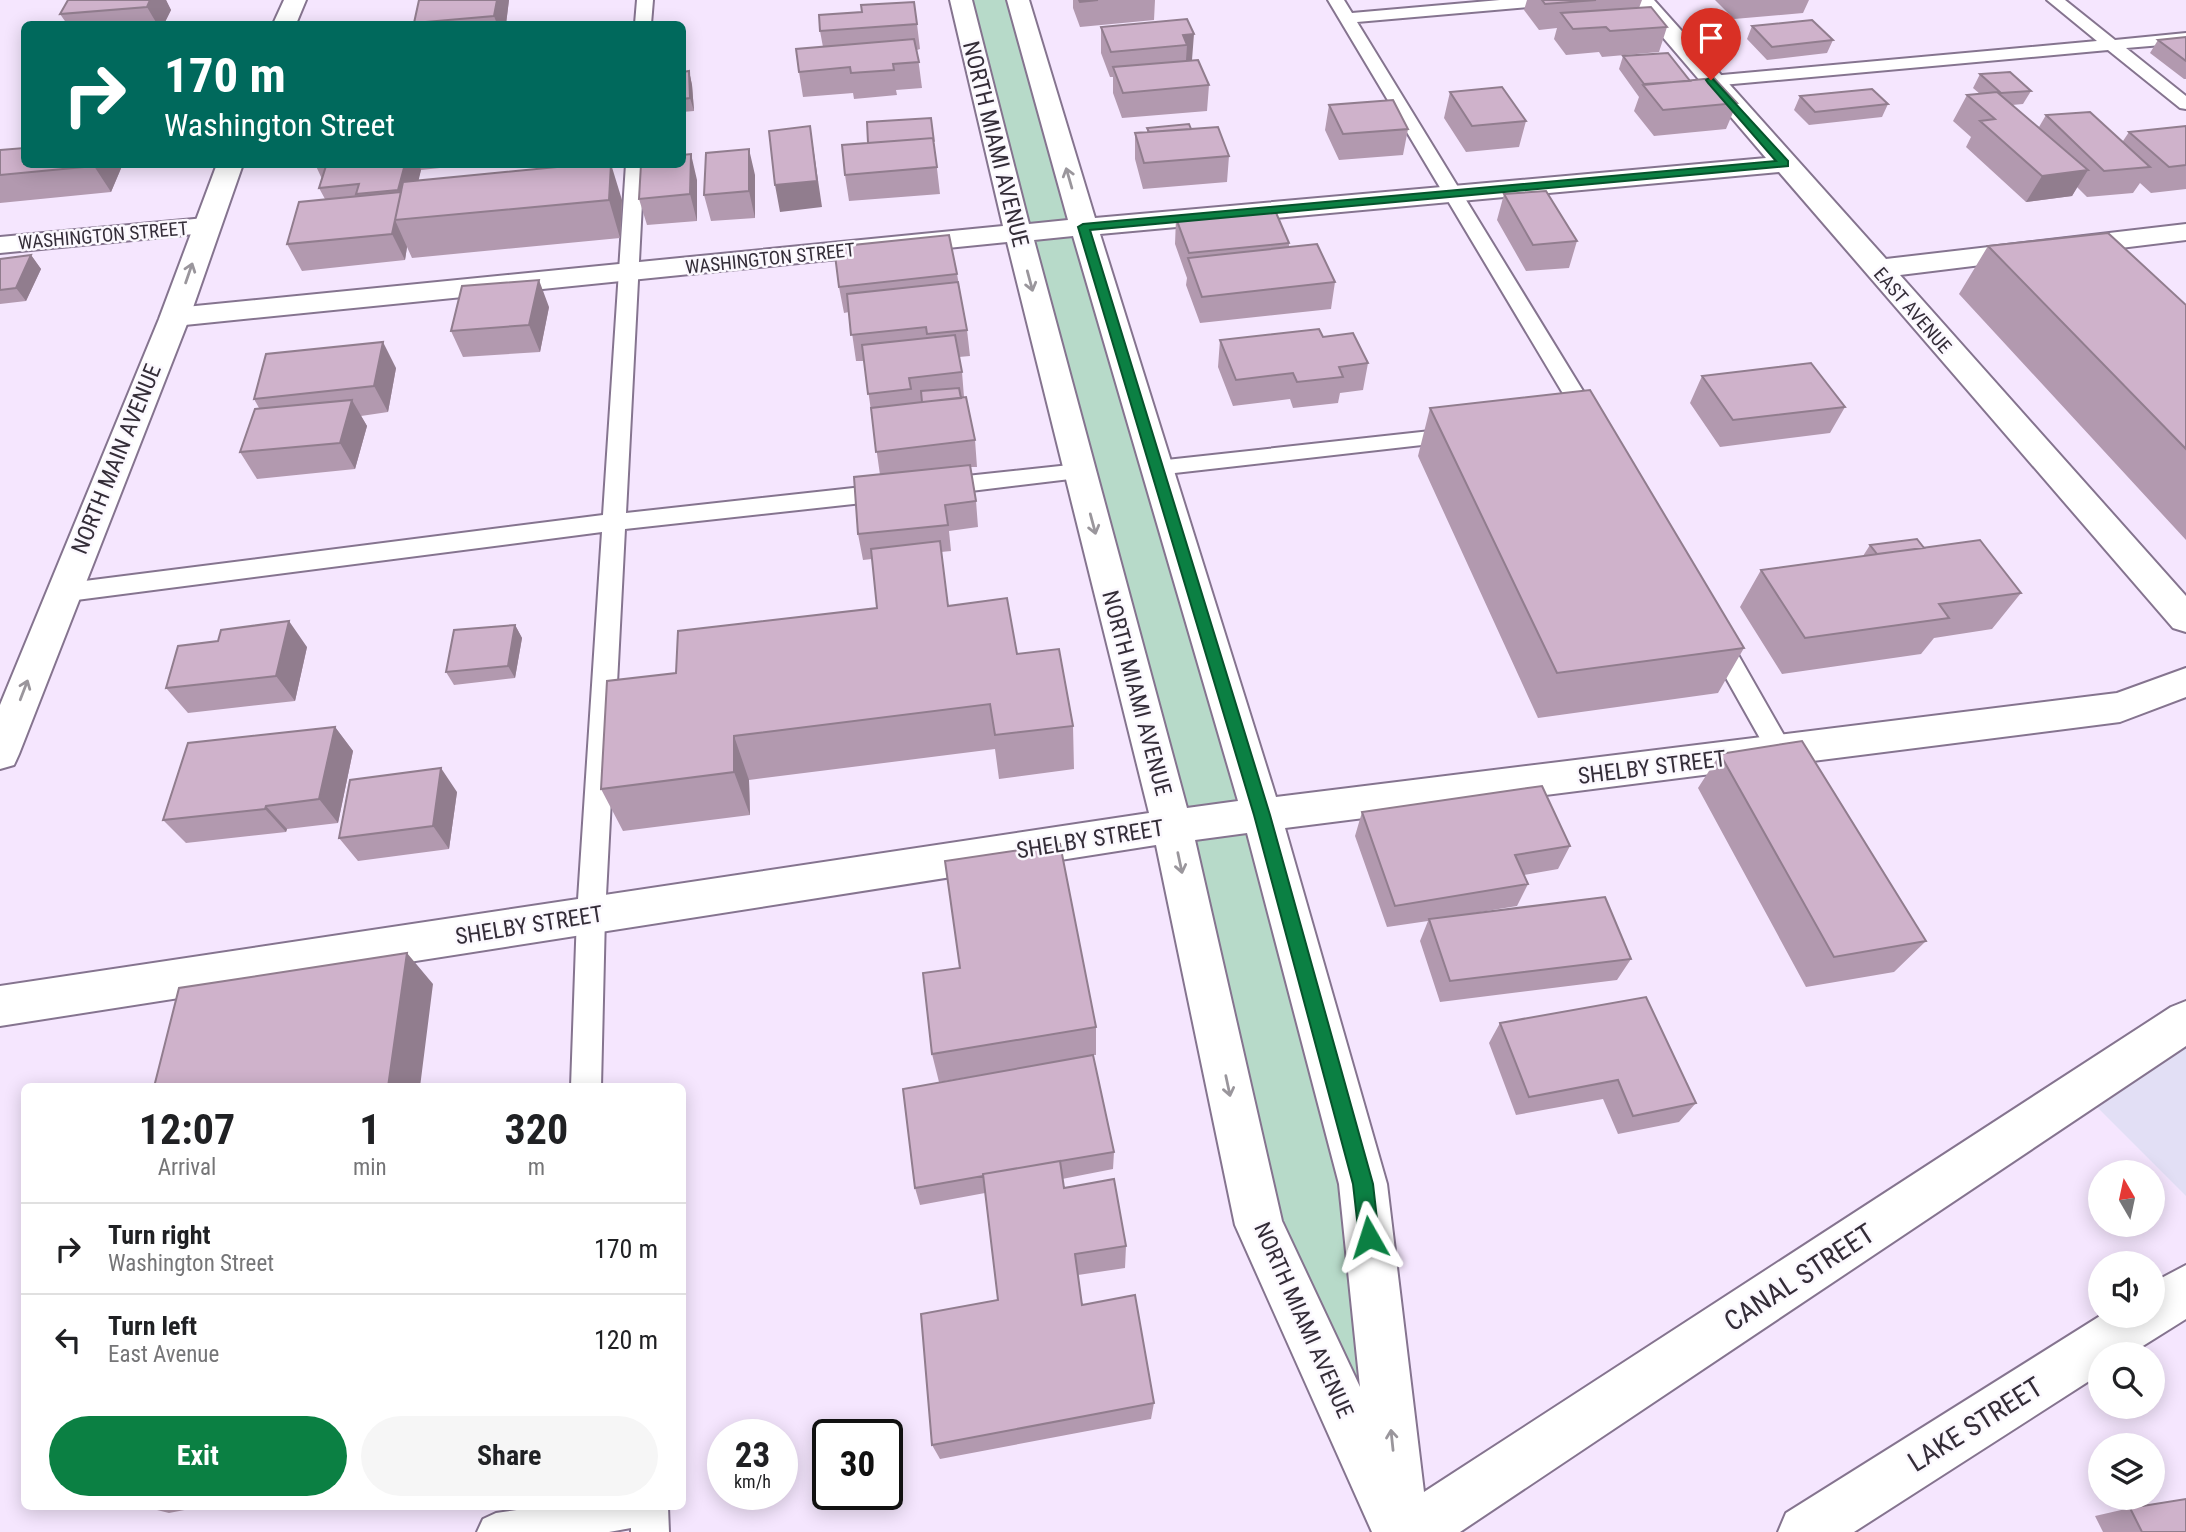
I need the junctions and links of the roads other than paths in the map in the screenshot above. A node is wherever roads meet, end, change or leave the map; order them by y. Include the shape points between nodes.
1 (295, 0) edge
2 (645, 0) edge
3 (961, 0) edge
4 (1018, 0) edge
5 (1336, 0) edge
6 (1552, 0) edge
7 (1642, 0) edge
8 (2055, 0) edge
9 (1349, 18) junction
10 (286, 21) edge
11 (643, 21) edge
12 (2186, 38) edge
13 (2111, 45) junction
14 (1711, 80) junction
15 (2186, 104) edge
16 (1784, 164) junction
17 (228, 168) edge
18 (635, 168) edge
19 (1454, 192) junction
20 (205, 226) junction
21 (1083, 227) junction
22 (2186, 232) edge
23 (1017, 233) junction
24 (0, 245) edge
25 (1877, 269) junction
26 (629, 272) junction
27 (175, 317) junction
28 (1590, 420) junction
29 (1563, 423) edge
30 (1482, 432) edge
31 (1604, 443) edge
32 (1157, 468) junction
33 (1079, 472) junction
34 (614, 522) junction
35 (61, 593) junction
36 (2186, 619) edge
37 (1705, 621) edge
38 (2186, 682) edge
39 (1780, 751) junction
40 (0, 754) edge
41 (1262, 815) junction
42 (1172, 826) junction
43 (591, 915) junction
44 (0, 1006) edge
45 (2186, 1021) edge
46 (586, 1083) edge
47 (2186, 1290) edge
48 (2165, 1303) edge
49 (2127, 1328) edge
50 (631, 1510) edge
51 (649, 1510) edge
52 (496, 1532) edge
53 (650, 1532) edge
54 (1401, 1532) edge
55 (1412, 1532) edge
56 (1805, 1532) edge

1 - 10 street
2 - 11 lane
3 - 23 street, NORTH MIAMI AVENUE
21 -> 4 street, NORTH MIAMI AVENUE
5 - 9 lane
6 - 9 lane
7 - 14 street, EAST AVENUE
8 - 13 lane
9 - 19 lane
12 - 13 lane
13 - 14 lane
13 - 15 lane
14 - 16 street, EAST AVENUE
16 - 19 street, WASHINGTON STREET
16 - 25 street, EAST AVENUE
17 - 20 street, NORTH MAIN AVENUE
18 - 26 lane
19 - 21 street, WASHINGTON STREET
19 - 28 lane
20 - 24 street, WASHINGTON STREET
27 -> 20 street, NORTH MAIN AVENUE
21 - 23 street, WASHINGTON STREET
21 - 32 street, NORTH MIAMI AVENUE
22 - 25 street
23 - 26 street, WASHINGTON STREET
23 -> 33 street, NORTH MIAMI AVENUE
25 - 36 street, EAST AVENUE
26 - 27 street, WASHINGTON STREET
26 - 34 lane
27 - 35 street, NORTH MAIN AVENUE
28 - 29 lane
28 - 31 lane
30 - 32 lane
32 - 41 street, NORTH MIAMI AVENUE
33 - 34 lane
33 -> 42 street, NORTH MIAMI AVENUE
34 - 35 lane
34 - 43 lane
40 -> 35 street, NORTH MAIN AVENUE
37 - 39 lane
38 - 39 street, SHELBY STREET via 2120,707
39 - 41 street, SHELBY STREET
41 - 42 street, SHELBY STREET
54 -> 41 street, NORTH MIAMI AVENUE via 1363,1184
42 - 43 street, SHELBY STREET
42 -> 54 street, NORTH MIAMI AVENUE via 1259,1225
43 - 44 street, SHELBY STREET
43 - 46 lane
45 - 55 street, CANAL STREET
47 - 48 street
49 - 56 street, LAKE STREET
50 - 52 lane
51 - 53 lane

